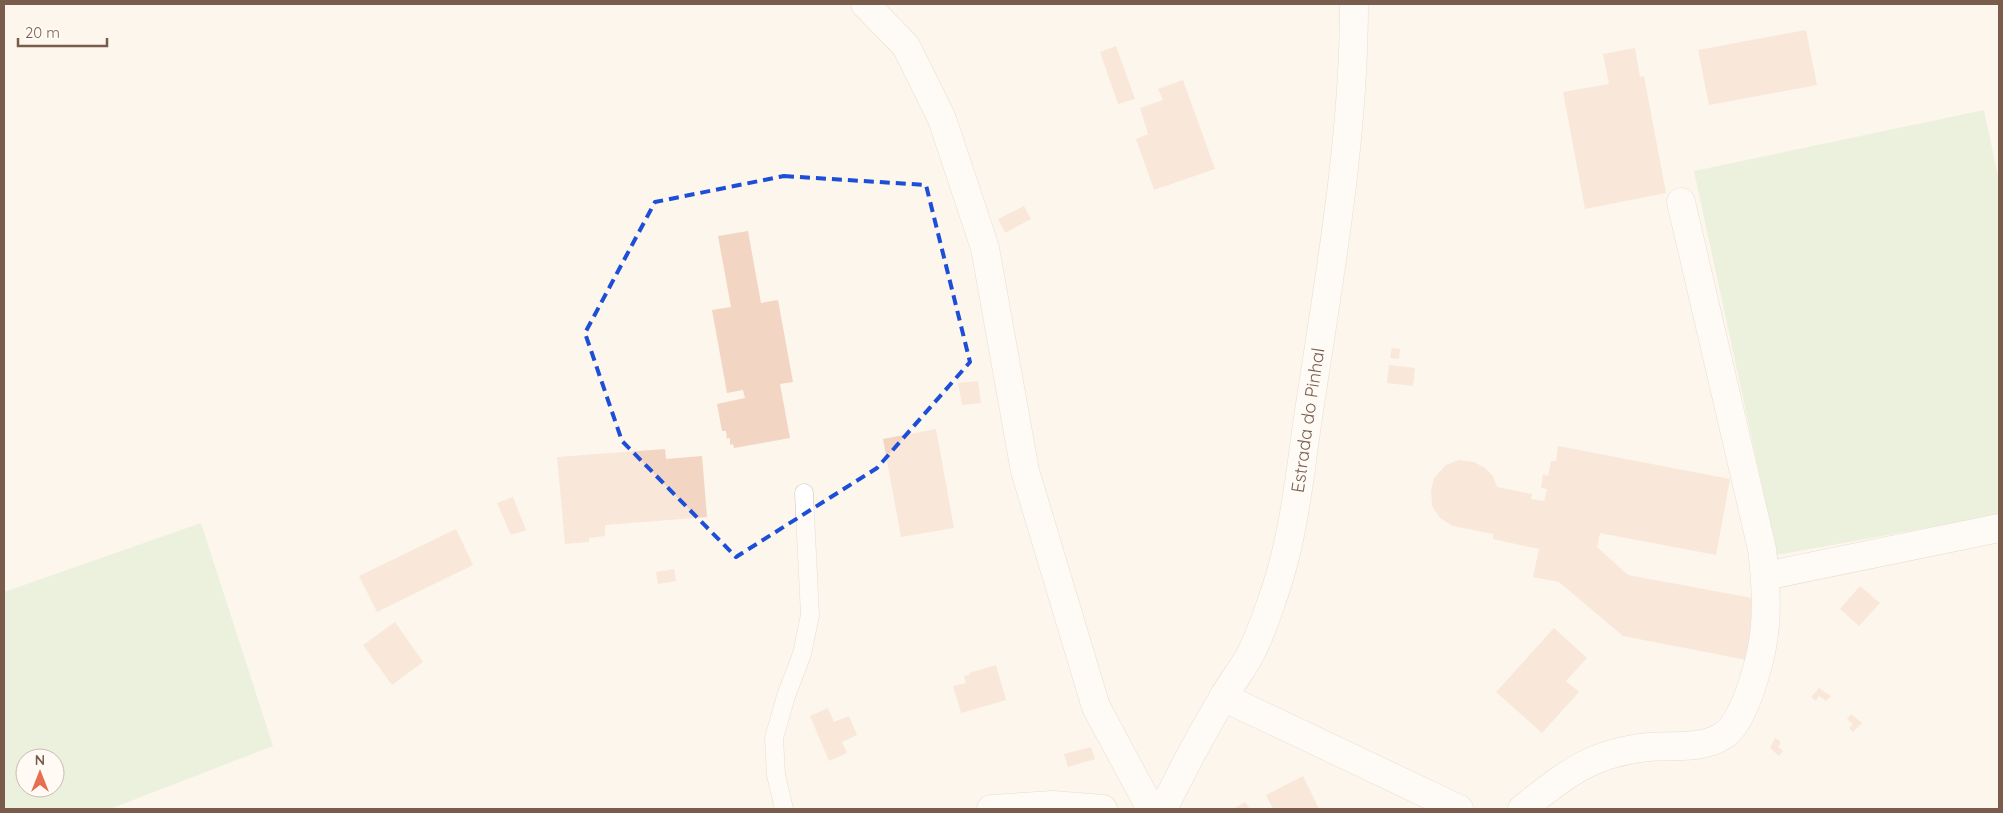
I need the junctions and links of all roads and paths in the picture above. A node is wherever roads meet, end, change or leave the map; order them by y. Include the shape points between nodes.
1 (865, 4) edge
2 (1354, 4) edge
3 (1681, 202) dead end
4 (804, 493) dead end
5 (1999, 528) edge
6 (1765, 576) junction
7 (1223, 697) junction
8 (784, 809) edge
9 (991, 809) edge
10 (1103, 809) edge
11 (1151, 809) edge
12 (1163, 809) edge
13 (1459, 809) edge
14 (1522, 809) edge

1 - 11 street via 906,46 942,119 985,248 1025,471 1093,698
2 - 7 street, Estrada do Pinhal via 1349,119 1336,243 1296,514 1288,553 1251,654
3 - 6 street via 1762,549
4 - 8 lane via 810,615 802,654 774,738 776,775
5 - 6 street
6 - 14 street via 1766,626 1755,677 1741,712 1728,732 1709,743 1614,752 1584,763
7 - 12 street, Estrada do Pinhal
7 - 13 street
9 - 10 street via 1053,805

